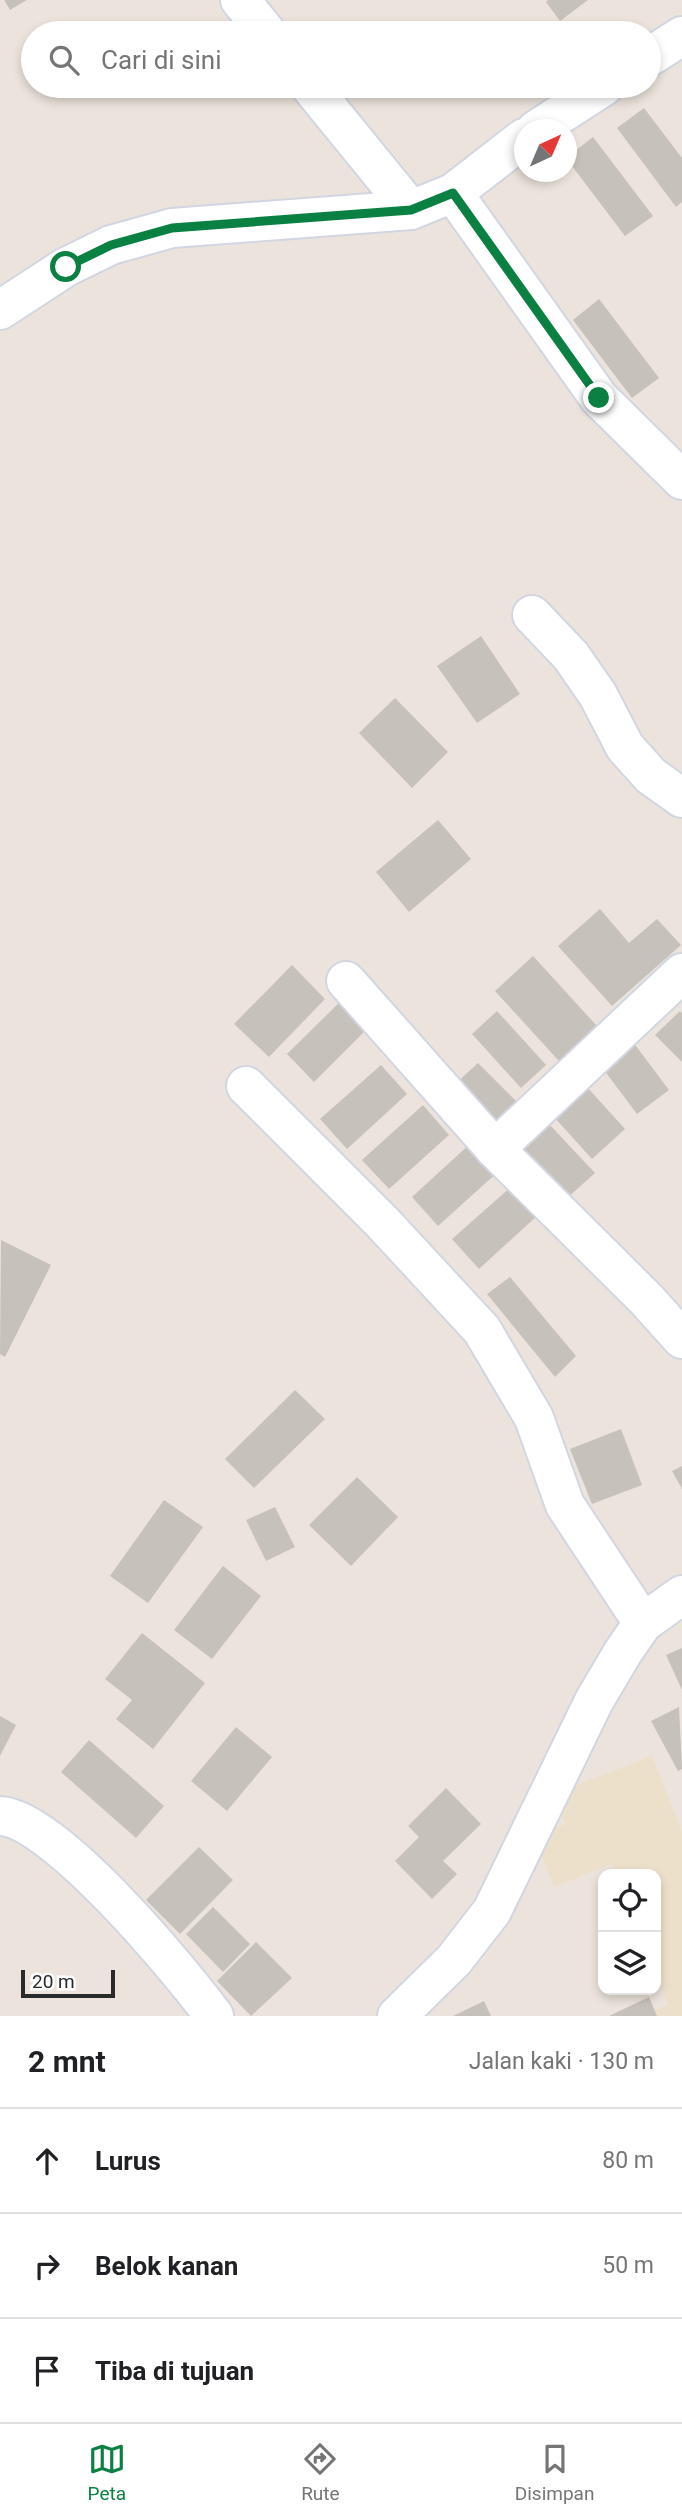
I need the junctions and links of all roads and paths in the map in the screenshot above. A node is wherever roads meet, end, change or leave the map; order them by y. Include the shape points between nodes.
1 (240, 0) edge
2 (257, 21) edge
3 (682, 36) edge
4 (661, 49) edge
5 (320, 98) edge
6 (585, 98) edge
7 (553, 119) edge
8 (514, 146) edge
9 (453, 193) junction
10 (411, 210) junction
11 (0, 310) edge
12 (682, 480) edge
13 (532, 615) dead end
14 (682, 798) edge
15 (682, 973) edge
16 (346, 981) dead end
17 (246, 1086) dead end
18 (495, 1149) junction
19 (682, 1339) edge
20 (682, 1595) edge
21 (643, 1623) junction
22 (0, 1815) edge
23 (214, 2016) edge
24 (397, 2016) edge

1 - 2 street
3 - 4 street
5 - 10 street
6 - 7 street
8 - 9 street
9 - 10 street
9 - 12 street via 599,398
10 - 11 street via 172,228 111,245 66,267
13 - 14 street via 578,666 625,747 651,776
15 - 18 street
16 - 18 street
17 - 21 street via 482,1330 534,1418 565,1505
18 - 19 street
20 - 21 street
21 - 24 street via 594,1702 492,1912 454,1960
22 - 23 street via 13,1816 33,1827 106,1891

